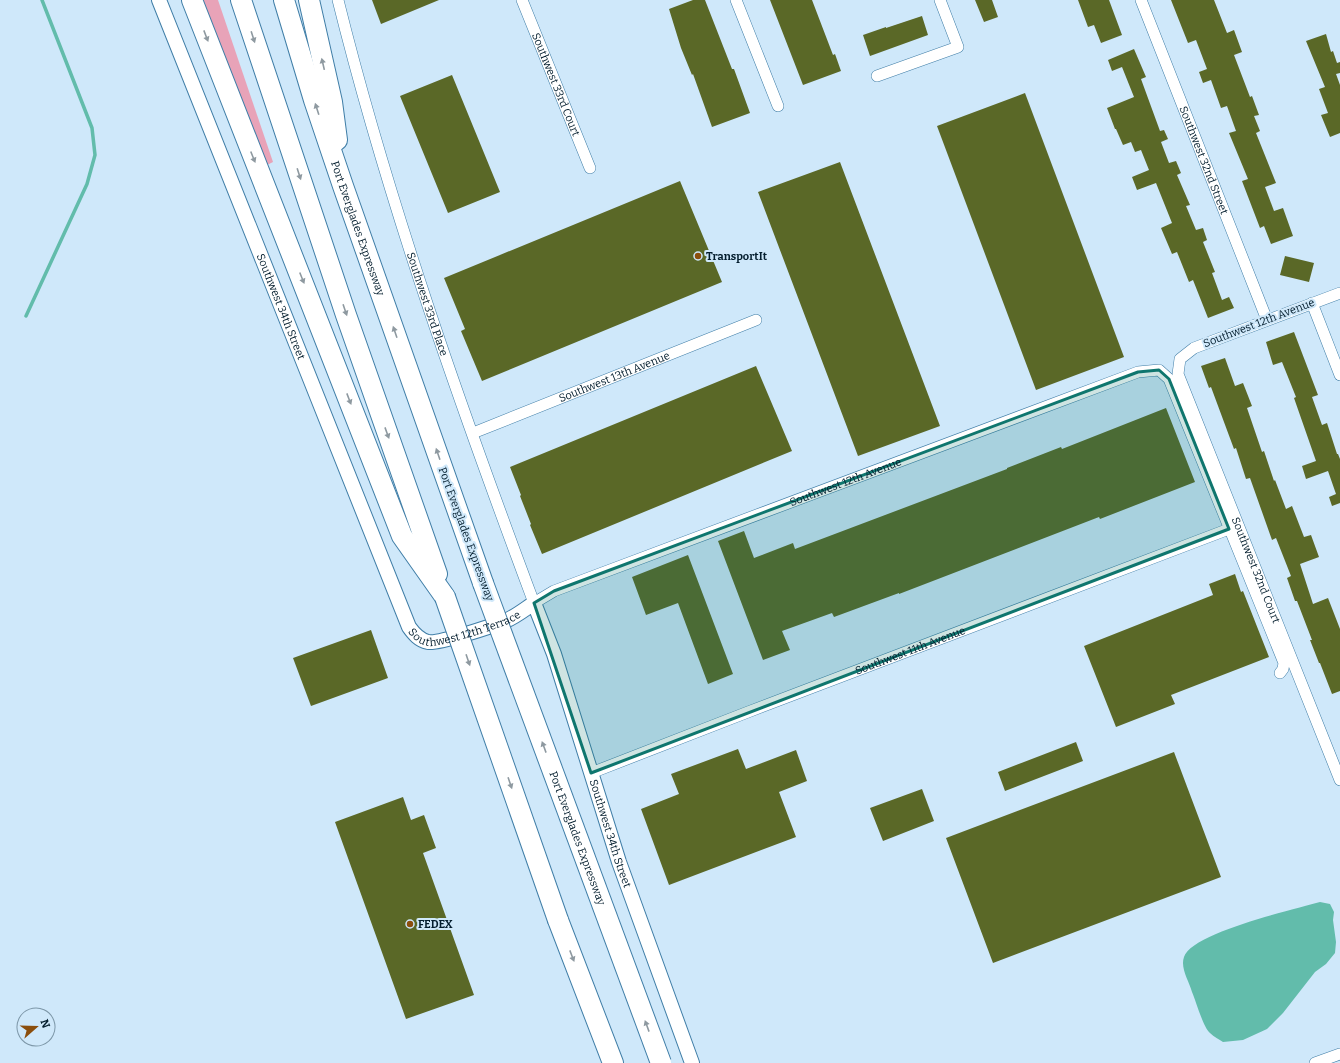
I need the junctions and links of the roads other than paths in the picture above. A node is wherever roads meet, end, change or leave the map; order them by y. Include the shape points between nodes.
1 (159, 0) edge
2 (192, 0) edge
3 (241, 0) edge
4 (284, 0) edge
5 (309, 0) edge
6 (338, 0) edge
7 (522, 0) edge
8 (736, 0) edge
9 (940, 0) edge
10 (1141, 0) edge
11 (877, 76) dead end
12 (778, 106) dead end
13 (590, 168) dead end
14 (343, 186) junction
15 (1340, 293) edge
16 (1312, 304) junction
17 (756, 320) dead end
18 (1267, 320) junction
19 (1180, 359) joint
20 (1159, 370) joint
21 (1340, 375) edge
22 (473, 433) junction
23 (1229, 530) junction
24 (446, 597) junction
25 (534, 603) junction
26 (404, 613) joint
27 (1280, 673) dead end
28 (591, 773) junction
29 (1340, 780) edge
30 (1340, 1054) edge
31 (613, 1063) edge
32 (661, 1063) edge
33 (692, 1063) edge
34 (1315, 1063) edge

1 - 26 street, Southwest 34th Street
2 -> 24 highway via 402,536
3 -> 24 highway via 341,300
14 -> 4 highway, Port Everglades Expressway
14 -> 5 highway via 332,102
6 - 22 street, Southwest 33rd Place via 384,169 434,324
7 - 13 street, Southwest 33rd Court
8 - 12 street
9 - 11 street via 958,47
10 - 18 street, Southwest 32nd Street
32 -> 14 highway, Port Everglades Expressway, bridge via 483,584
15 - 16 street, Southwest 12th Avenue
16 - 18 street, Southwest 12th Avenue
16 - 21 street
17 - 22 street, Southwest 13th Avenue
18 - 19 street, Southwest 12th Avenue via 1194,348
19 - 29 street, Southwest 32nd Court via 1178,374
20 - 23 street, Southwest 32nd Court via 1169,380
20 - 25 street, Southwest 12th Avenue via 1138,372 554,591
22 - 25 street, Southwest 33rd Place
23 - 27 street, Southwest 32nd Court via 1284,663
23 - 28 street, Southwest 11th Avenue
24 -> 31 highway, bridge via 556,912
25 - 26 street, Southwest 12th Terrace via 506,620 433,642 421,640 416,636 409,627
25 - 28 street, Southwest 34th Street via 554,654
28 - 33 street, Southwest 34th Street via 637,914
30 - 34 street

